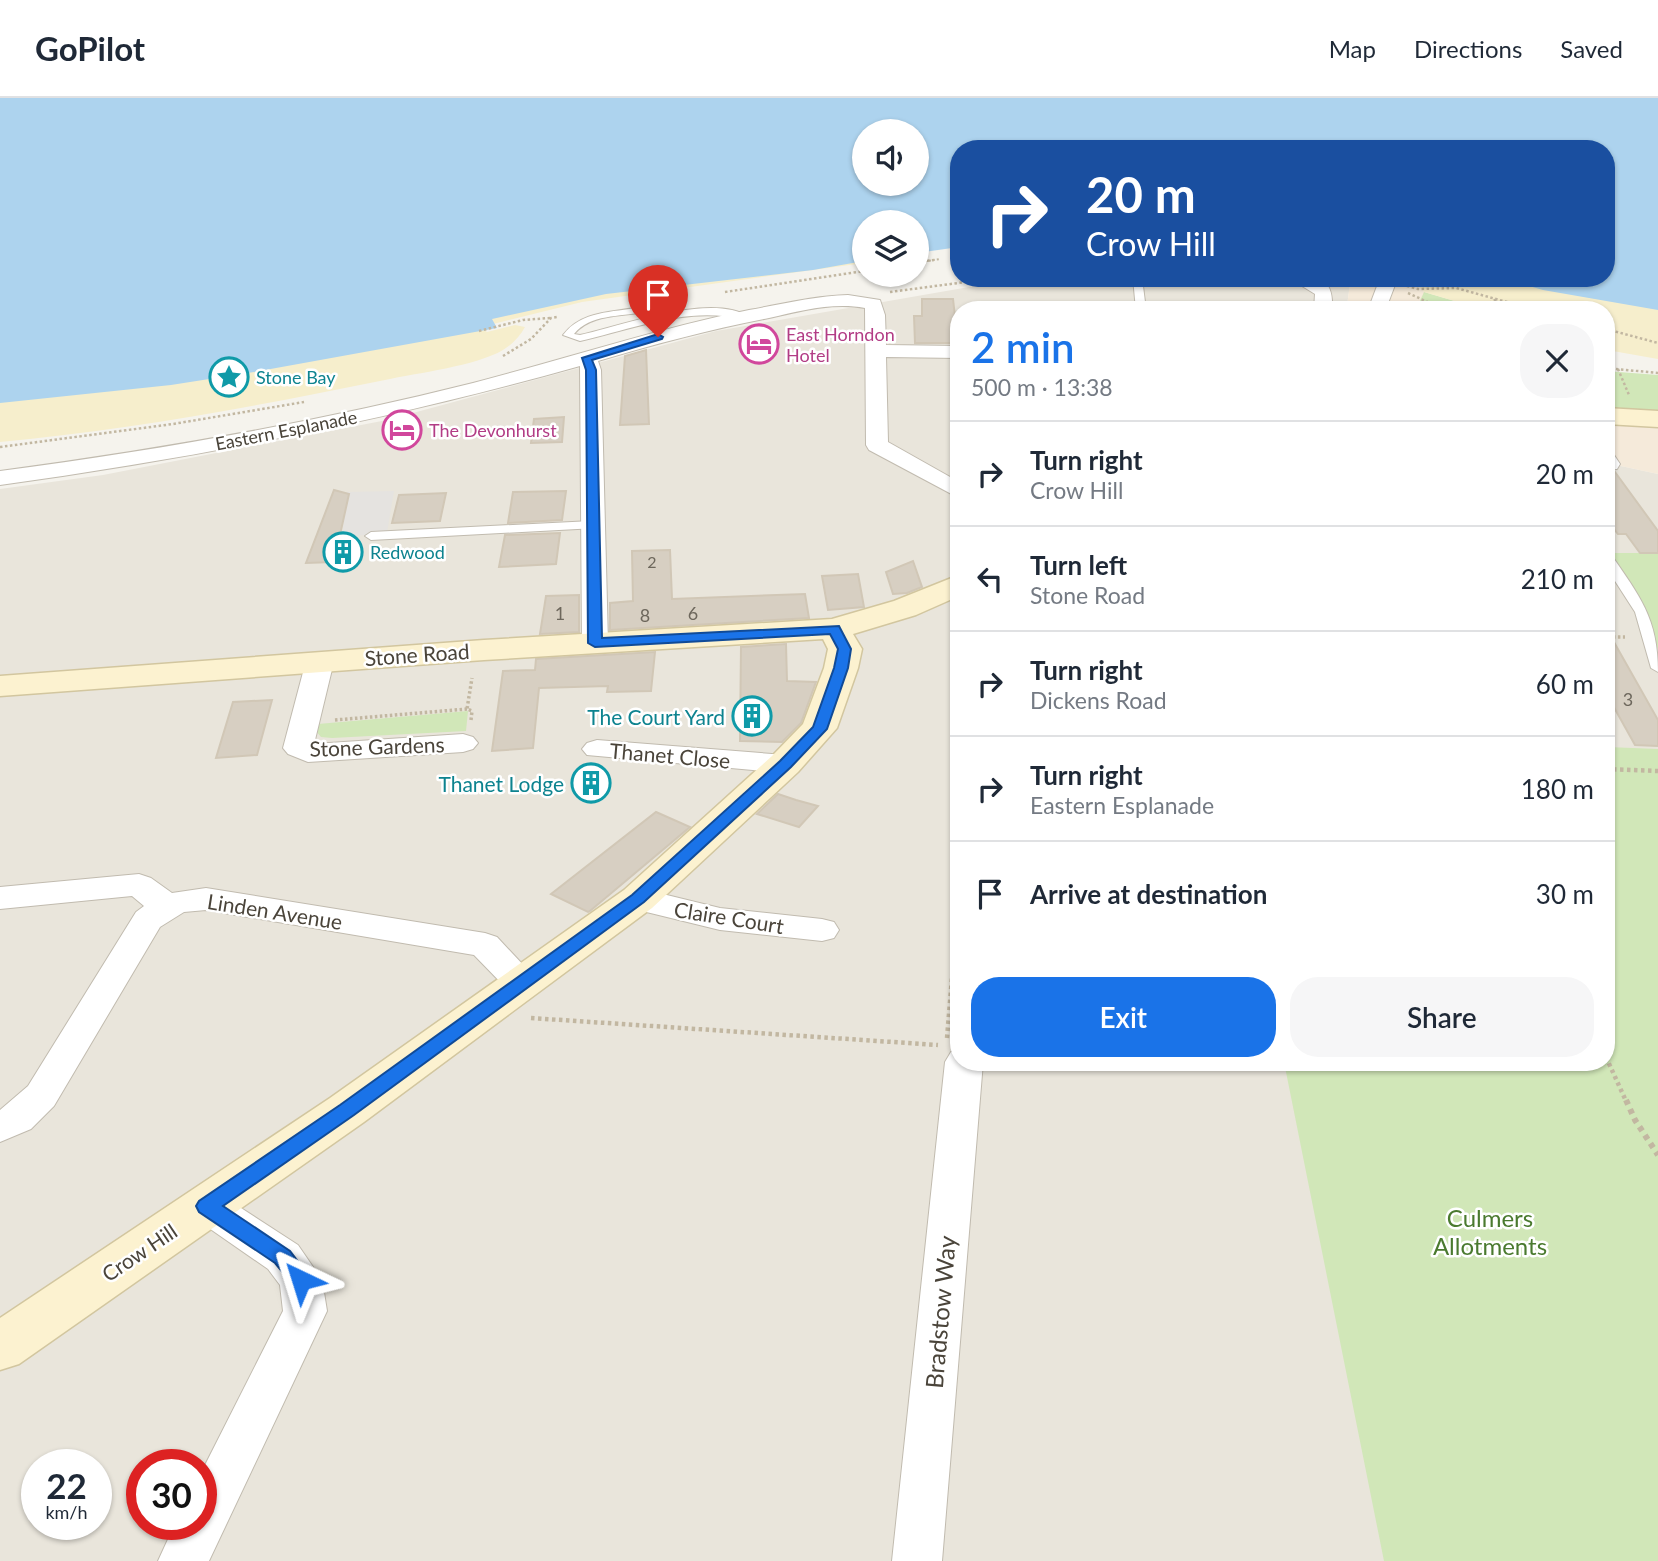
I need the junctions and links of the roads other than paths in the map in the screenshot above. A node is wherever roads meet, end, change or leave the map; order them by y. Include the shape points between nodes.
1 (665, 299) dead end
2 (744, 317) junction
3 (876, 351) junction
4 (950, 352) edge
5 (587, 358) junction
6 (1615, 417) edge
7 (1658, 419) edge
8 (0, 478) edge
9 (950, 486) edge
10 (592, 525) junction
11 (371, 536) dead end
12 (1615, 570) edge
13 (950, 592) edge
14 (834, 629) junction
15 (595, 643) junction
16 (320, 661) junction
17 (1658, 668) edge
18 (0, 686) edge
19 (463, 744) road end
20 (597, 749) dead end
21 (785, 764) junction
22 (0, 898) edge
23 (638, 898) junction
24 (165, 905) junction
25 (822, 929) dead end
26 (523, 984) junction
27 (963, 1071) edge
28 (0, 1127) edge
29 (207, 1206) junction
30 (0, 1347) edge
31 (183, 1561) edge
32 (917, 1561) edge

1 - 2 lane via 588,321 568,335 580,338 709,311 732,310
2 - 3 street, Eastern Esplanade via 855,299 873,304
2 - 5 street, Eastern Esplanade
3 - 4 street
3 - 9 street via 877,444
5 - 8 street, Eastern Esplanade via 329,423
5 - 10 street via 591,370
6 - 7 main road
10 - 11 lane
10 - 15 street
12 - 17 lane via 1642,612
13 - 14 main road, Stone Road
14 - 15 main road, Stone Road
14 - 21 main road, Crow Hill via 845,649 819,729
15 - 16 main road, Stone Road
16 - 18 main road, Stone Road
16 - 19 street, Stone Gardens via 298,748 308,753
20 - 21 street, Thanet Close
21 - 23 main road, Crow Hill
22 - 24 street via 139,885
23 - 25 street, Claire Court via 720,919
23 - 26 main road, Crow Hill
24 - 26 street, Linden Avenue via 206,899 485,945
24 - 28 street via 148,920 41,1096 17,1119
26 - 29 main road, Crow Hill
27 - 32 street, Bradstow Way
29 - 30 main road, Crow Hill
29 - 31 street via 283,1257 301,1280 304,1311

